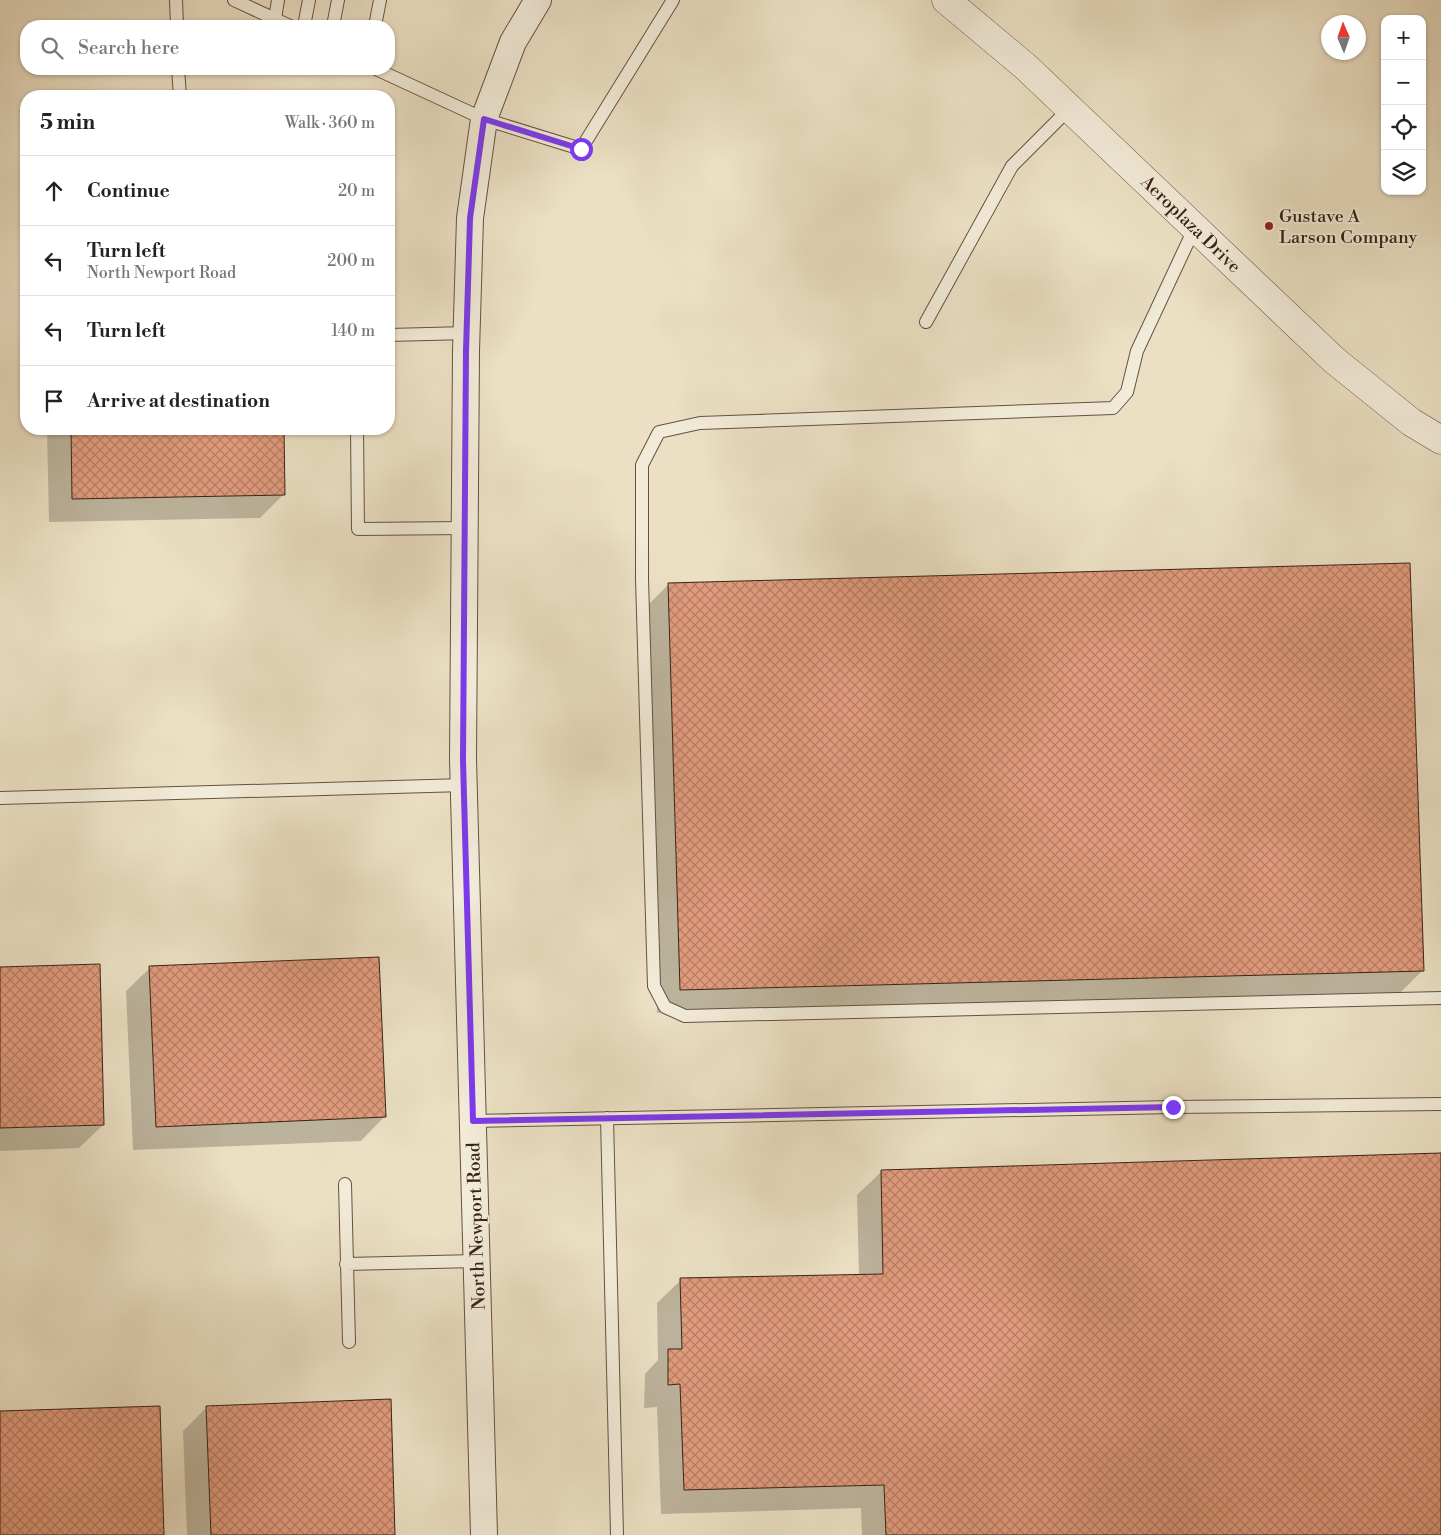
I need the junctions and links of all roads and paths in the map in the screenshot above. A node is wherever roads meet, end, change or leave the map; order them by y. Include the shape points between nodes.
1 (176, 0) edge
2 (234, 0) edge
3 (278, 0) edge
4 (309, 0) edge
5 (338, 0) edge
6 (380, 0) edge
7 (538, 0) edge
8 (673, 0) edge
9 (946, 0) edge
10 (177, 20) edge
11 (275, 20) joint
12 (305, 20) edge
13 (334, 20) edge
14 (376, 20) edge
15 (178, 75) edge
16 (389, 75) edge
17 (180, 90) edge
18 (1070, 108) junction
19 (484, 119) junction
20 (1195, 227) junction
21 (926, 322) dead end
22 (467, 333) junction
23 (395, 335) edge
24 (356, 435) edge
25 (1441, 440) edge
26 (465, 528) junction
27 (464, 785) junction
28 (0, 798) edge
29 (1441, 998) edge
30 (1441, 1104) edge
31 (607, 1118) junction
32 (473, 1121) junction
33 (345, 1184) dead end
34 (477, 1261) junction
35 (346, 1264) junction
36 (349, 1342) dead end
37 (484, 1535) edge
38 (617, 1535) edge

1 - 10 lane
2 - 11 lane
3 - 11 lane
4 - 12 lane
5 - 13 lane
6 - 14 lane
7 - 19 street, North Newport Road via 513,42
8 - 19 lane via 581,149
9 - 18 street, Aeroplaza Drive
15 - 17 lane
16 - 19 lane
18 - 20 street, Aeroplaza Drive
18 - 21 lane via 1012,166
19 - 22 street, North Newport Road via 470,218
20 - 25 street, Aeroplaza Drive via 1334,360 1411,422
20 - 29 lane via 1137,351 1127,392 1113,408 700,423 659,432 642,465 642,579 654,986 664,1007 685,1016
22 - 23 lane
22 - 26 street, North Newport Road
24 - 26 lane via 358,529
26 - 27 street, North Newport Road
27 - 28 lane
27 - 32 street, North Newport Road
30 - 31 lane
31 - 32 lane
31 - 38 lane
32 - 34 street, North Newport Road
33 - 35 lane
34 - 35 lane
34 - 37 street, North Newport Road
35 - 36 lane

